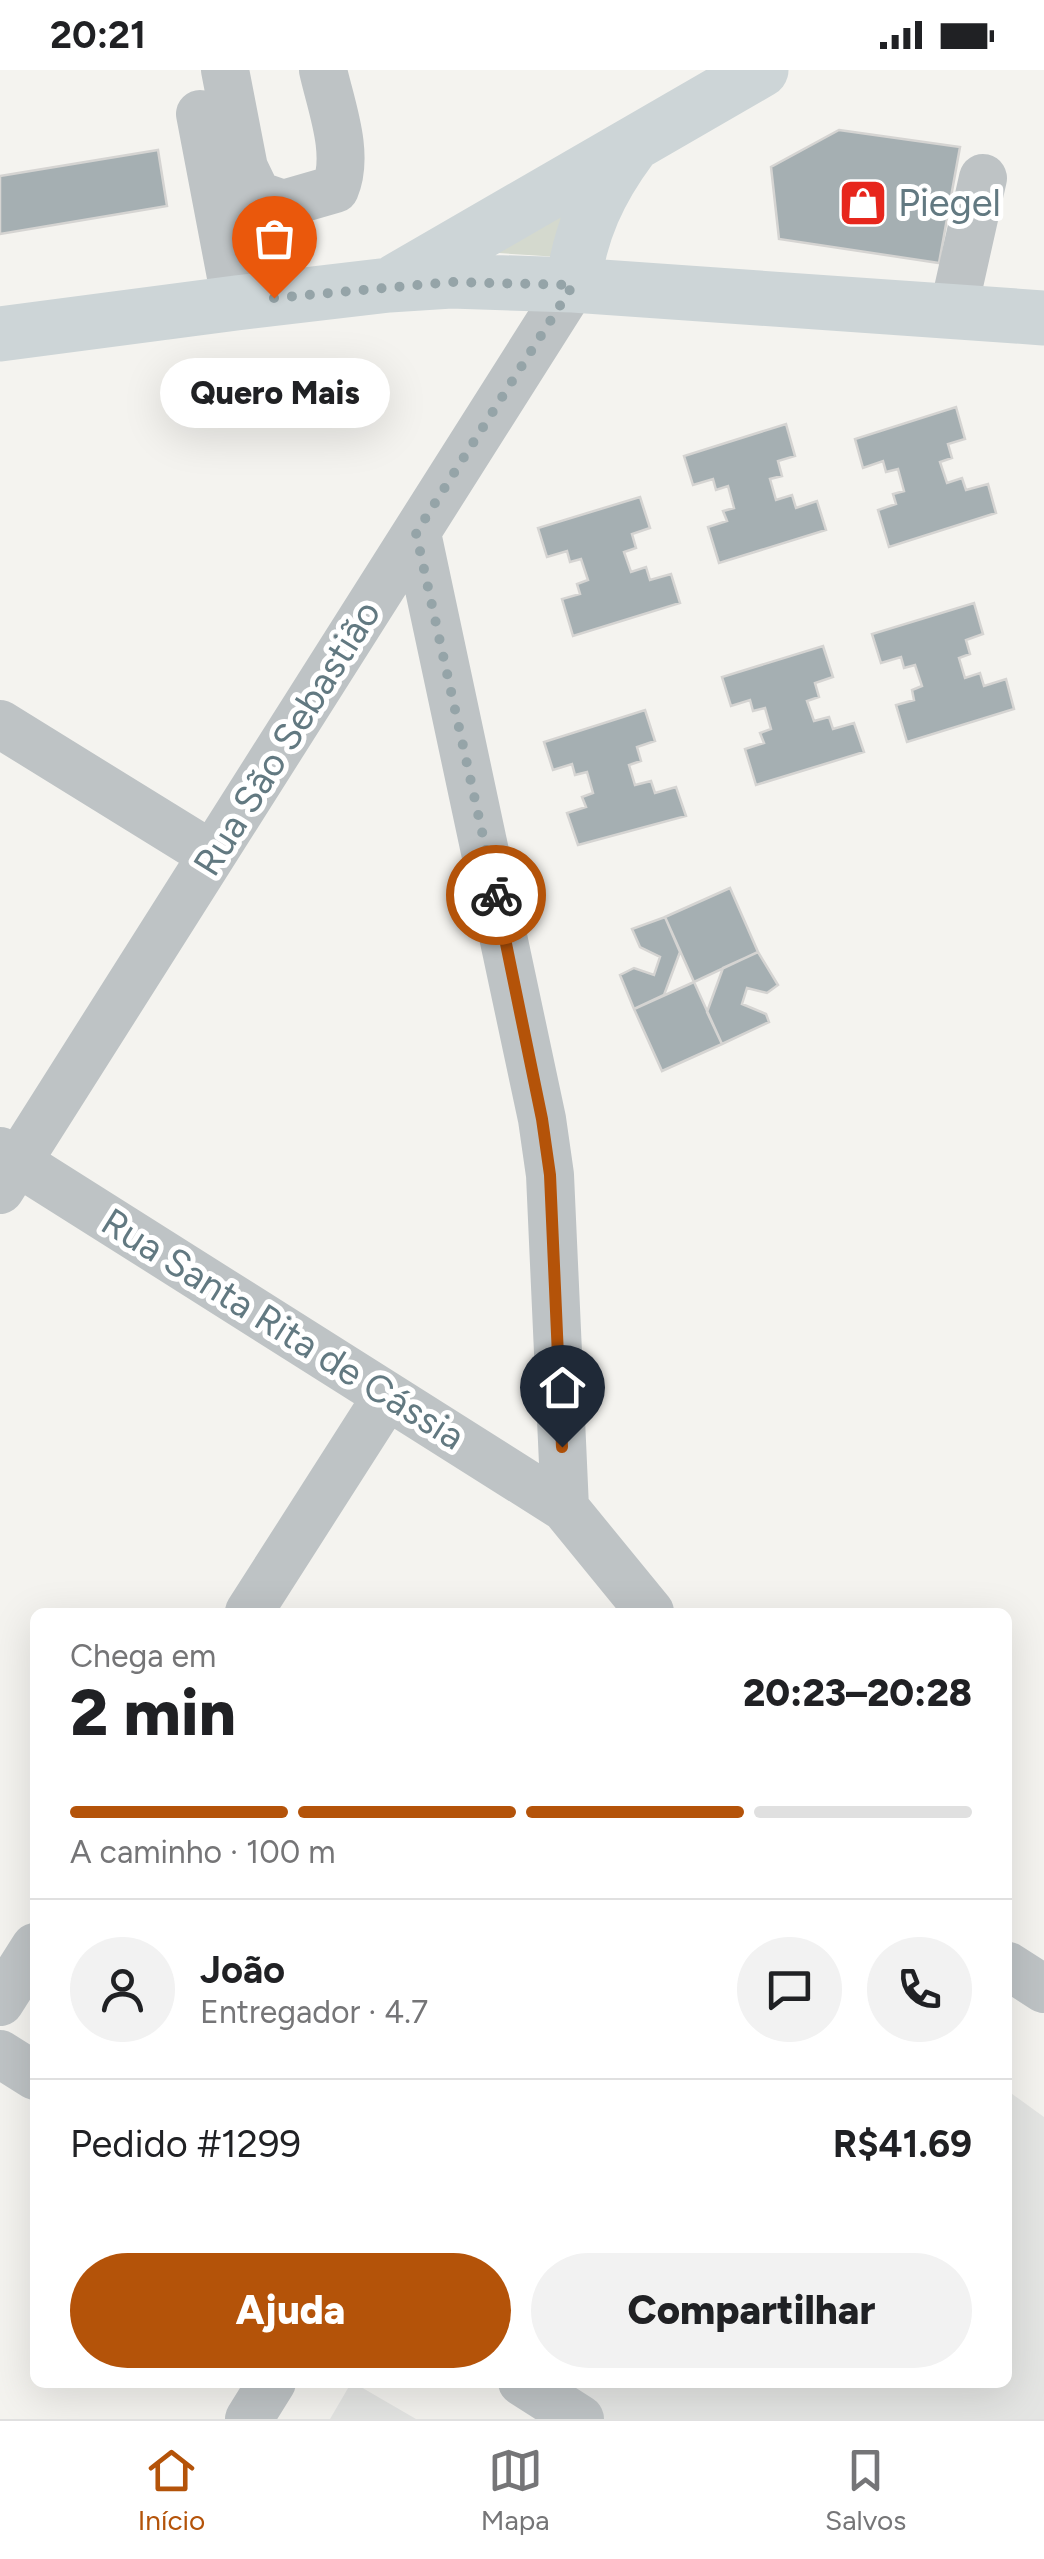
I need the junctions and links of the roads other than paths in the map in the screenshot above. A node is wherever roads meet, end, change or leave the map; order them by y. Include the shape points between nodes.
1 (192, 70) edge
2 (224, 70) edge
3 (324, 70) edge
4 (761, 70) edge
5 (635, 142) junction
6 (983, 178) dead end
7 (389, 285) junction
8 (573, 285) junction
9 (236, 303) junction
10 (953, 312) junction
11 (1044, 318) edge
12 (0, 334) edge
13 (416, 533) junction
14 (0, 724) edge
15 (212, 855) junction
16 (6, 1168) edge
17 (387, 1396) junction
18 (565, 1508) junction
19 (251, 1608) edge
20 (647, 1608) edge
21 (30, 1955) edge
22 (1012, 1969) edge
23 (1044, 1989) edge
24 (0, 2002) edge
25 (0, 2054) edge
26 (30, 2073) edge
27 (268, 2388) edge
28 (531, 2388) edge
29 (249, 2419) edge
30 (580, 2419) edge

1 - 9 street
2 - 3 street via 244,168 257,195 283,204 334,189 341,174
4 - 5 main road
5 - 7 main road
5 - 8 main road via 586,223
6 - 10 street
7 - 8 main road
7 - 9 main road
8 - 10 main road
8 - 13 street, Rua São Sebastião
9 - 12 main road
10 - 11 main road
13 - 15 street, Rua São Sebastião
13 - 18 street via 542,1119
14 - 15 street
15 - 16 street, Rua São Sebastião
16 - 17 street, Rua Santa Rita de Cássia
17 - 18 street, Rua Santa Rita de Cássia
17 - 19 street
18 - 20 street, Rua Santa Rita de Cássia
21 - 24 street
22 - 23 street
25 - 26 street
27 - 29 street
28 - 30 street

